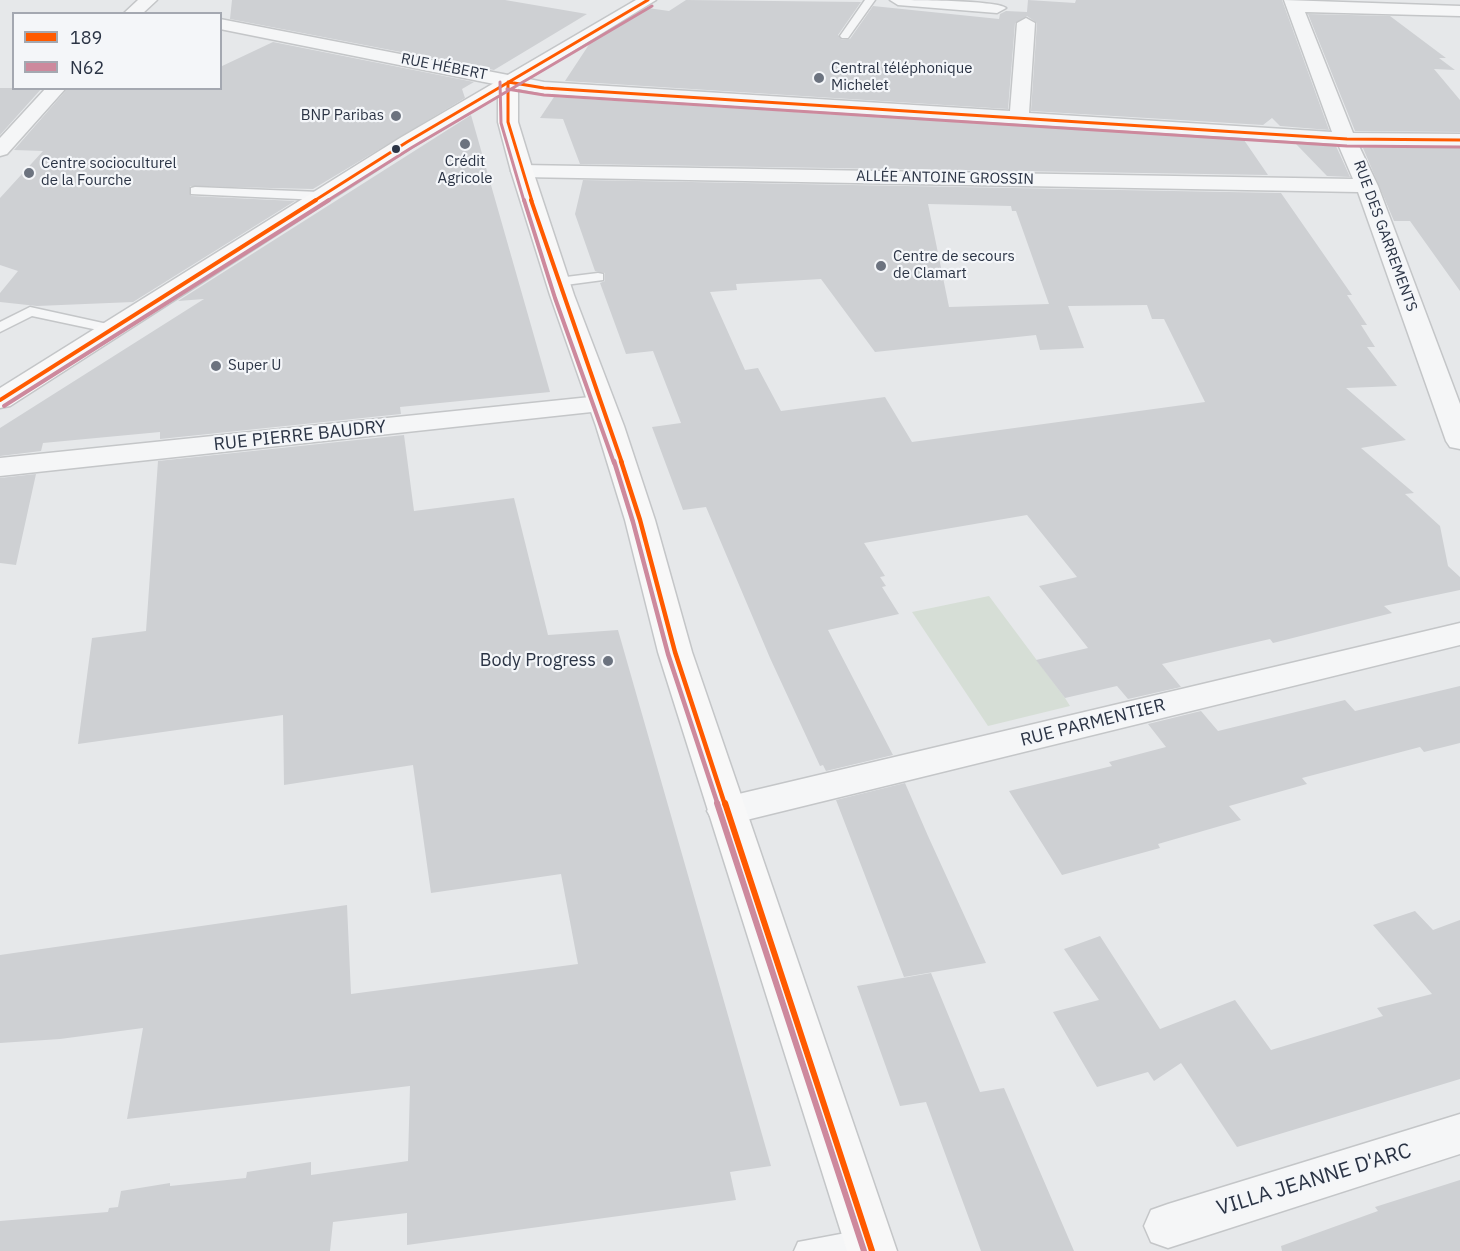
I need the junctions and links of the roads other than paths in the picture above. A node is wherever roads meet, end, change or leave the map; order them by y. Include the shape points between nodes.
1 (149, 0) edge
2 (648, 0) edge
3 (870, 0) edge
4 (898, 0) edge
5 (1293, 4) edge
6 (997, 8) dead end
7 (1460, 11) edge
8 (132, 12) edge
9 (1026, 23) dead end
10 (222, 24) edge
11 (845, 36) dead end
12 (508, 82) junction
13 (55, 90) edge
14 (1019, 118) junction
15 (1347, 139) junction
16 (1460, 140) edge
17 (0, 150) edge
18 (522, 171) junction
19 (1367, 186) junction
20 (195, 191) dead end
21 (320, 196) junction
22 (598, 277) dead end
23 (558, 282) junction
24 (0, 328) edge
25 (112, 329) junction
26 (4, 393) edge
27 (600, 404) junction
28 (1460, 441) edge
29 (0, 458) edge
30 (53, 461) junction
31 (0, 467) edge
32 (1460, 634) edge
33 (726, 811) junction
34 (1460, 1134) edge
35 (1168, 1226) dead end
36 (871, 1246) edge
37 (807, 1251) edge

1 - 8 street
2 - 12 street
3 - 11 lane
4 - 6 street
5 - 7 street
5 - 15 street, RUE DES GARREMENTS
9 - 14 street
10 - 12 street, RUE HÉBERT
12 - 14 street, RUE HÉBERT via 544,88
12 - 18 street via 508,122
12 - 21 street
13 - 17 street
14 - 15 street, RUE HÉBERT
15 - 16 street, RUE HÉBERT
15 - 19 street, RUE DES GARREMENTS
18 - 19 street, ALLÉE ANTOINE GROSSIN
18 - 23 street
19 - 28 street, RUE DES GARREMENTS
20 - 21 lane
21 - 25 street
22 - 23 lane
23 - 27 street
24 - 25 lane via 30,311
25 - 26 street
27 - 30 street, RUE PIERRE BAUDRY
27 - 33 street via 640,520 675,652
29 - 30 lane
30 - 31 street, RUE PIERRE BAUDRY
32 - 33 street, RUE PARMENTIER
33 - 36 street
34 - 35 street, VILLA JEANNE D'ARC
36 - 37 lane

